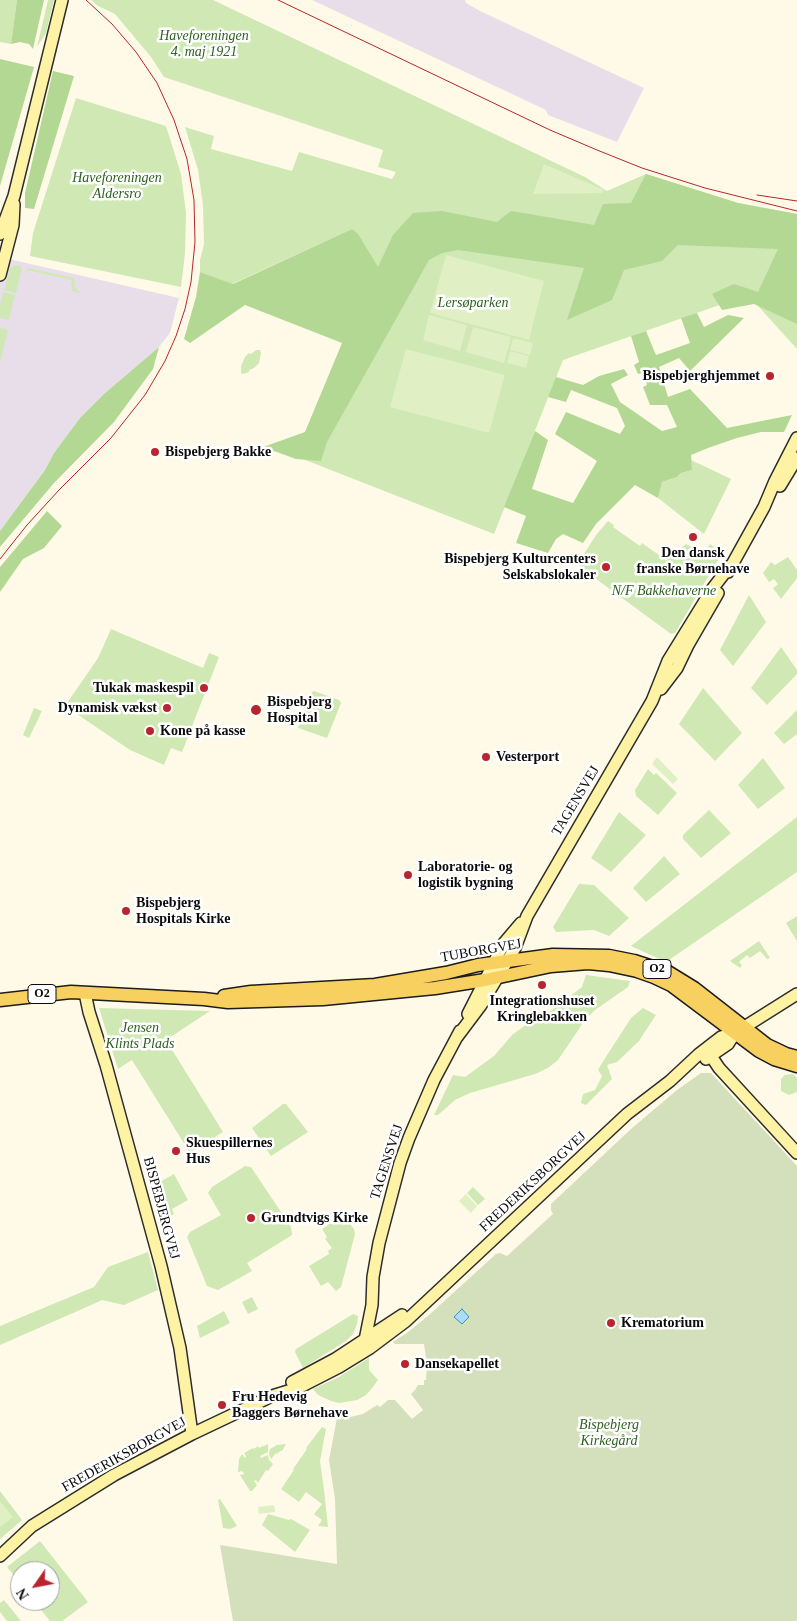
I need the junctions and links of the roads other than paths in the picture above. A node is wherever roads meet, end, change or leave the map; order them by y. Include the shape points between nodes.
1 (62, 0) edge
2 (14, 196) junction
3 (0, 234) edge
4 (0, 275) edge
5 (797, 438) edge
6 (797, 458) edge
7 (764, 507) junction
8 (527, 916) junction
9 (507, 961) junction
10 (491, 973) junction
11 (85, 992) junction
12 (797, 994) edge
13 (204, 999) junction
14 (0, 1000) edge
15 (740, 1030) junction
16 (711, 1056) junction
17 (797, 1057) edge
18 (797, 1066) edge
19 (670, 1081) junction
20 (797, 1153) edge
21 (372, 1305) junction
22 (418, 1308) junction
23 (378, 1331) junction
24 (365, 1340) junction
25 (349, 1360) junction
26 (272, 1396) junction
27 (192, 1434) junction
28 (0, 1556) edge

1 - 2 street
2 - 3 street
2 - 4 street via 13,225
5 - 7 street, TAGENSVEJ
6 - 7 street, TAGENSVEJ
7 - 8 street, TAGENSVEJ via 668,661 652,700
8 - 9 street, TAGENSVEJ
8 - 10 street, TAGENSVEJ via 504,943
9 - 10 main road
9 - 15 main road, TUBORGVEJ / O2 via 553,955 609,956 634,961 668,972 694,988
10 - 13 main road, TUBORGVEJ / O2 via 435,988 323,999 257,1002
10 - 13 main road, TUBORGVEJ / O2 via 467,967 375,985 251,992
10 - 15 main road, TUBORGVEJ / O2 via 570,964 623,967 671,985
10 - 21 street, TAGENSVEJ via 481,1005 457,1037 430,1088 400,1163 379,1244
11 - 13 main road, TUBORGVEJ / O2
11 - 14 main road, TUBORGVEJ / O2
11 - 27 street, BISPEBJERGVEJ via 161,1266 180,1348
12 - 15 street, FREDERIKSBORGVEJ
15 - 16 street, FREDERIKSBORGVEJ
15 - 17 main road, O2
15 - 18 main road, O2 via 759,1052
15 - 19 street, FREDERIKSBORGVEJ via 721,1037
16 - 19 street, FREDERIKSBORGVEJ
16 - 20 street
19 - 22 street, FREDERIKSBORGVEJ via 628,1114
21 - 23 street, TAGENSVEJ
21 - 24 street, TAGENSVEJ
22 - 23 street, FREDERIKSBORGVEJ
22 - 25 street, FREDERIKSBORGVEJ via 381,1340
23 - 24 street, FREDERIKSBORGVEJ
23 - 25 street via 368,1346
24 - 26 street, FREDERIKSBORGVEJ
25 - 26 street, FREDERIKSBORGVEJ via 298,1388
26 - 27 street, FREDERIKSBORGVEJ
27 - 28 street, FREDERIKSBORGVEJ via 114,1475 32,1526

